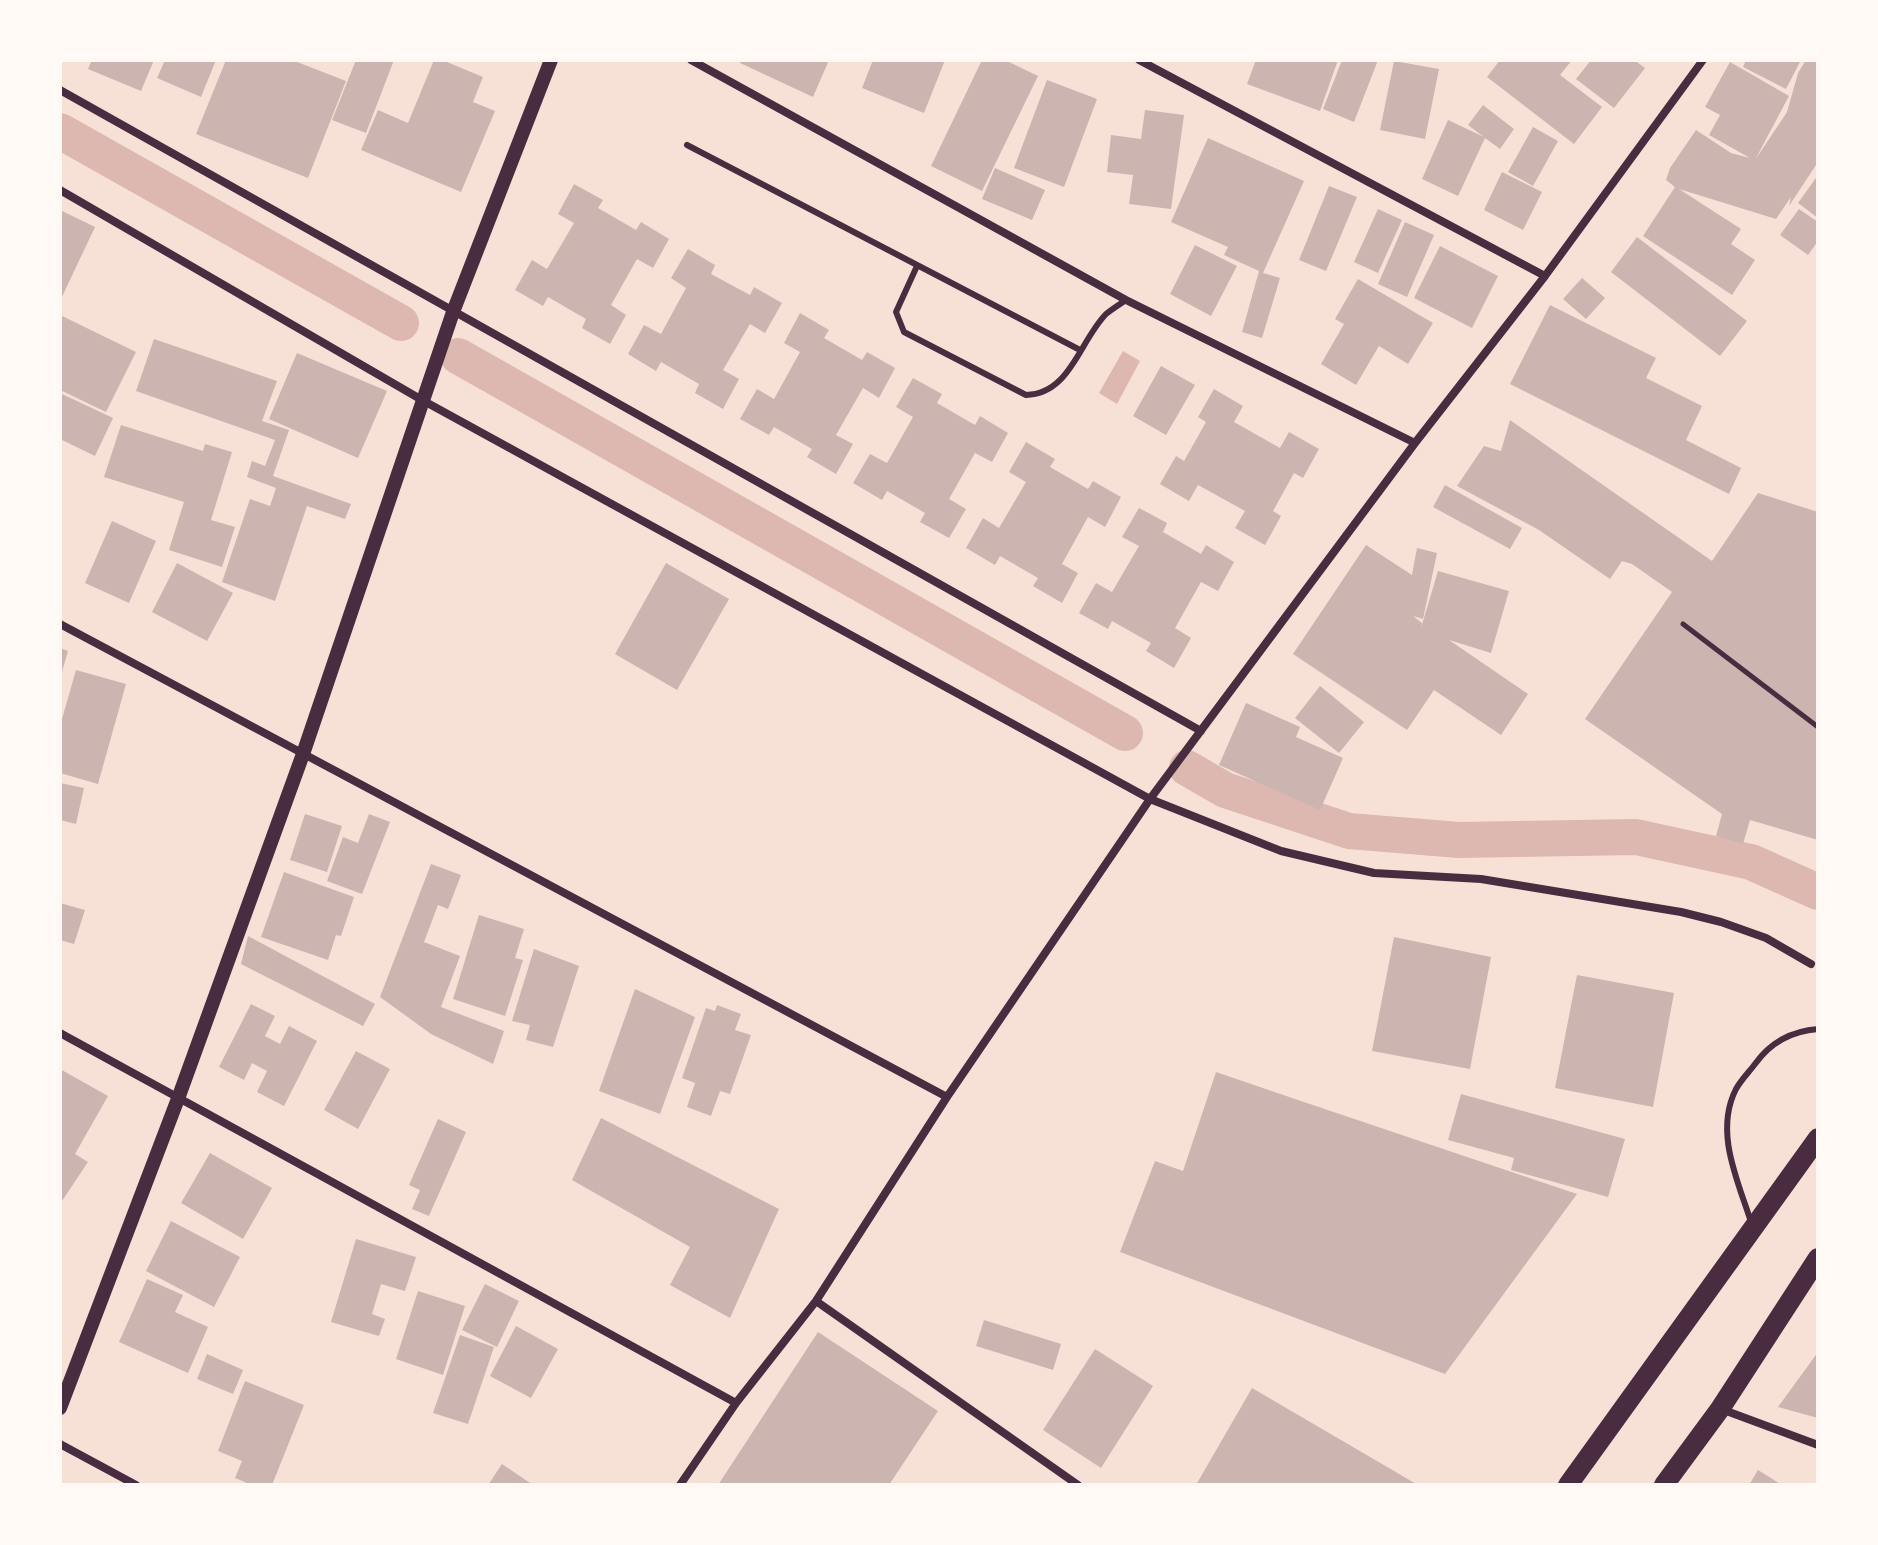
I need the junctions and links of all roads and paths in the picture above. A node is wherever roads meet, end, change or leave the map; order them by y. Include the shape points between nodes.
1 (551, 60) edge
2 (691, 60) edge
3 (1139, 60) edge
4 (1703, 60) edge
5 (60, 90) edge
6 (687, 145) dead end
7 (60, 190) edge
8 (917, 266) junction
9 (1545, 276) junction
10 (1126, 300) junction
11 (453, 312) junction
12 (1080, 350) junction
13 (422, 400) junction
14 (1415, 443) junction
15 (60, 624) edge
16 (1683, 624) dead end
17 (1818, 727) edge
18 (1201, 731) junction
19 (303, 754) junction
20 (1150, 799) junction
21 (1811, 964) dead end
22 (1818, 1029) edge
23 (60, 1033) edge
24 (179, 1096) junction
25 (947, 1097) junction
26 (1818, 1138) edge
27 (1753, 1228) junction
28 (1818, 1258) edge
29 (816, 1301) junction
30 (736, 1403) junction
31 (60, 1408) edge
32 (1720, 1409) junction
33 (60, 1444) edge
34 (1818, 1445) edge
35 (136, 1485) edge
36 (680, 1485) edge
37 (1078, 1485) edge
38 (1568, 1485) edge
39 (1664, 1485) edge

1 - 11 street
2 - 10 street
3 - 9 street
4 - 9 street
5 - 11 street
6 - 8 lane
7 - 13 street
8 - 12 lane
8 - 12 lane via 896,312 904,332 1019,393 1039,394 1056,386
9 - 14 street
10 - 12 lane via 1106,314
10 - 14 street
11 - 13 street
11 - 18 street
13 - 19 street
13 - 20 street
14 - 18 street
15 - 19 street
16 - 17 path
18 - 20 street
19 - 24 street
19 - 25 street
20 - 21 street via 1281,851 1374,873 1481,879 1681,912 1766,938
20 - 25 street
22 - 27 lane via 1765,1049 1736,1090 1727,1119 1728,1147
23 - 24 street
24 - 30 street
24 - 31 street
25 - 29 street
26 - 27 main road
27 - 38 main road
28 - 32 main road
29 - 30 street
29 - 37 street
30 - 36 street
32 - 34 street
32 - 39 main road
33 - 35 street

